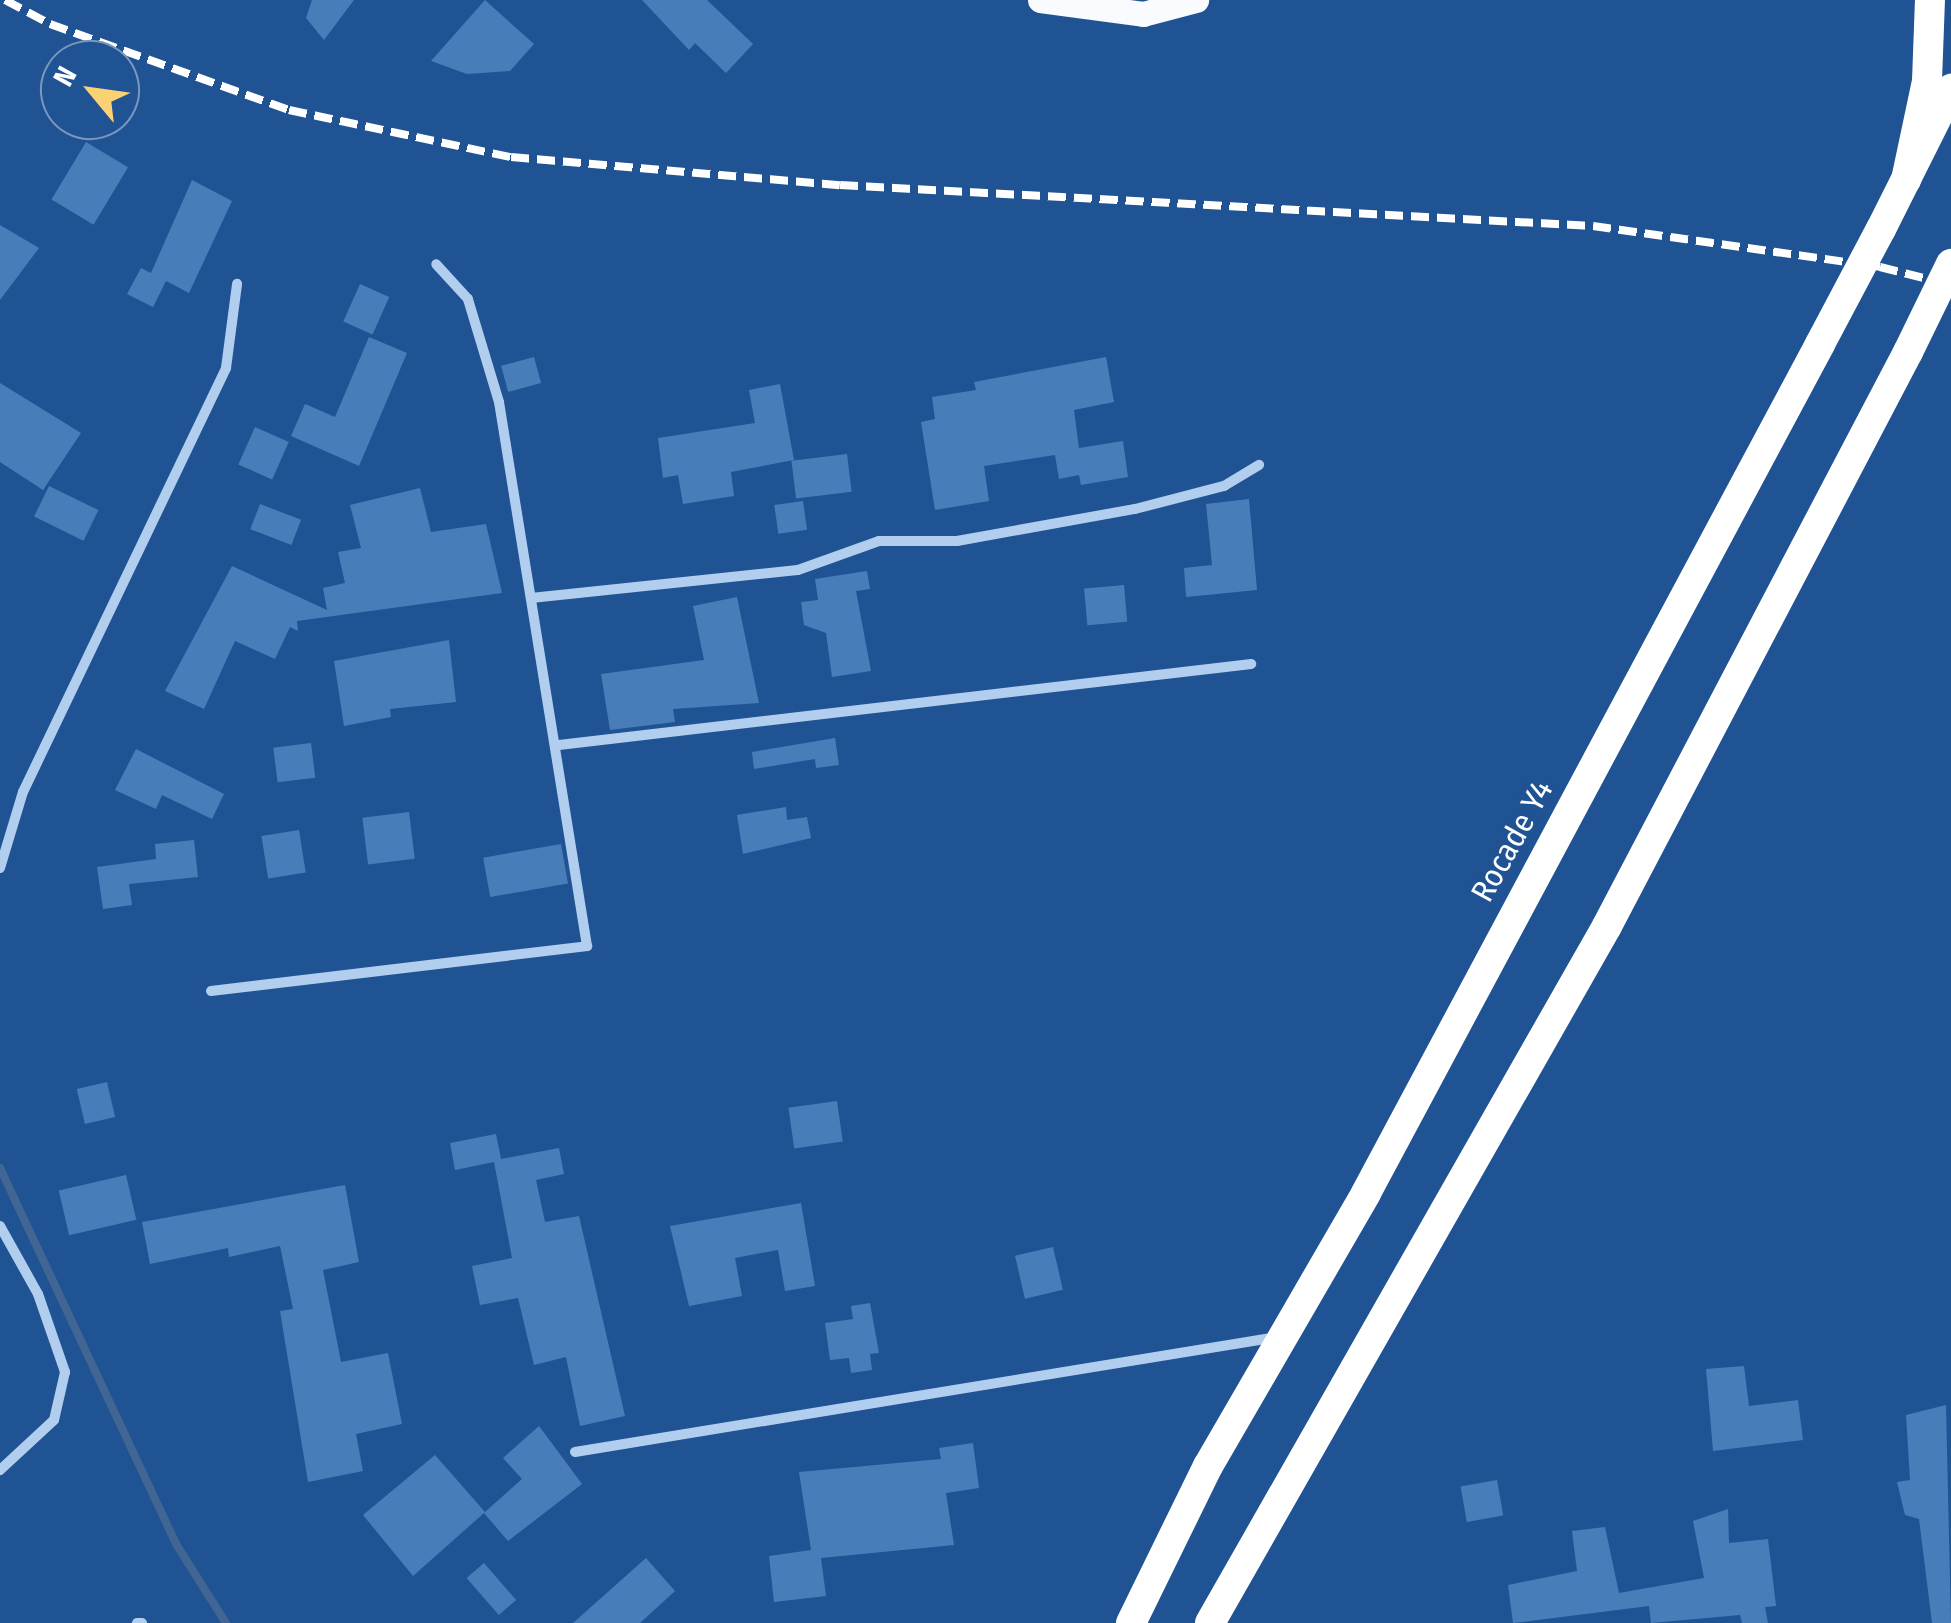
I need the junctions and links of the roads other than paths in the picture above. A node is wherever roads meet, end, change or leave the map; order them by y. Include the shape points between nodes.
1 (1040, 0) edge
2 (1196, 0) edge
3 (1930, 0) edge
4 (1951, 89) edge
5 (1906, 180) junction
6 (436, 264) dead end
7 (1951, 264) edge
8 (237, 284) dead end
9 (1259, 465) dead end
10 (531, 598) junction
11 (1251, 664) dead end
12 (559, 745) junction
13 (0, 868) edge
14 (211, 991) dead end
15 (0, 1226) edge
16 (1288, 1335) junction
17 (575, 1452) dead end
18 (0, 1470) edge
19 (1131, 1623) edge
20 (1210, 1623) edge

1 - 2 main road via 1144,14
3 - 5 highway via 1927,80
4 - 5 highway, Rocade Y4
5 - 16 highway, Rocade Y4, bridge
6 - 10 street via 468,299 499,402
7 - 20 highway, bridge via 1607,926
8 - 13 street via 226,368 23,792
9 - 10 street via 1224,486 957,541 879,541 798,570
10 - 12 street
11 - 12 street
12 - 14 street via 587,946
15 - 18 street via 38,1294 65,1372 54,1420
16 - 17 street
16 - 19 highway, Rocade Y4 via 1208,1466

